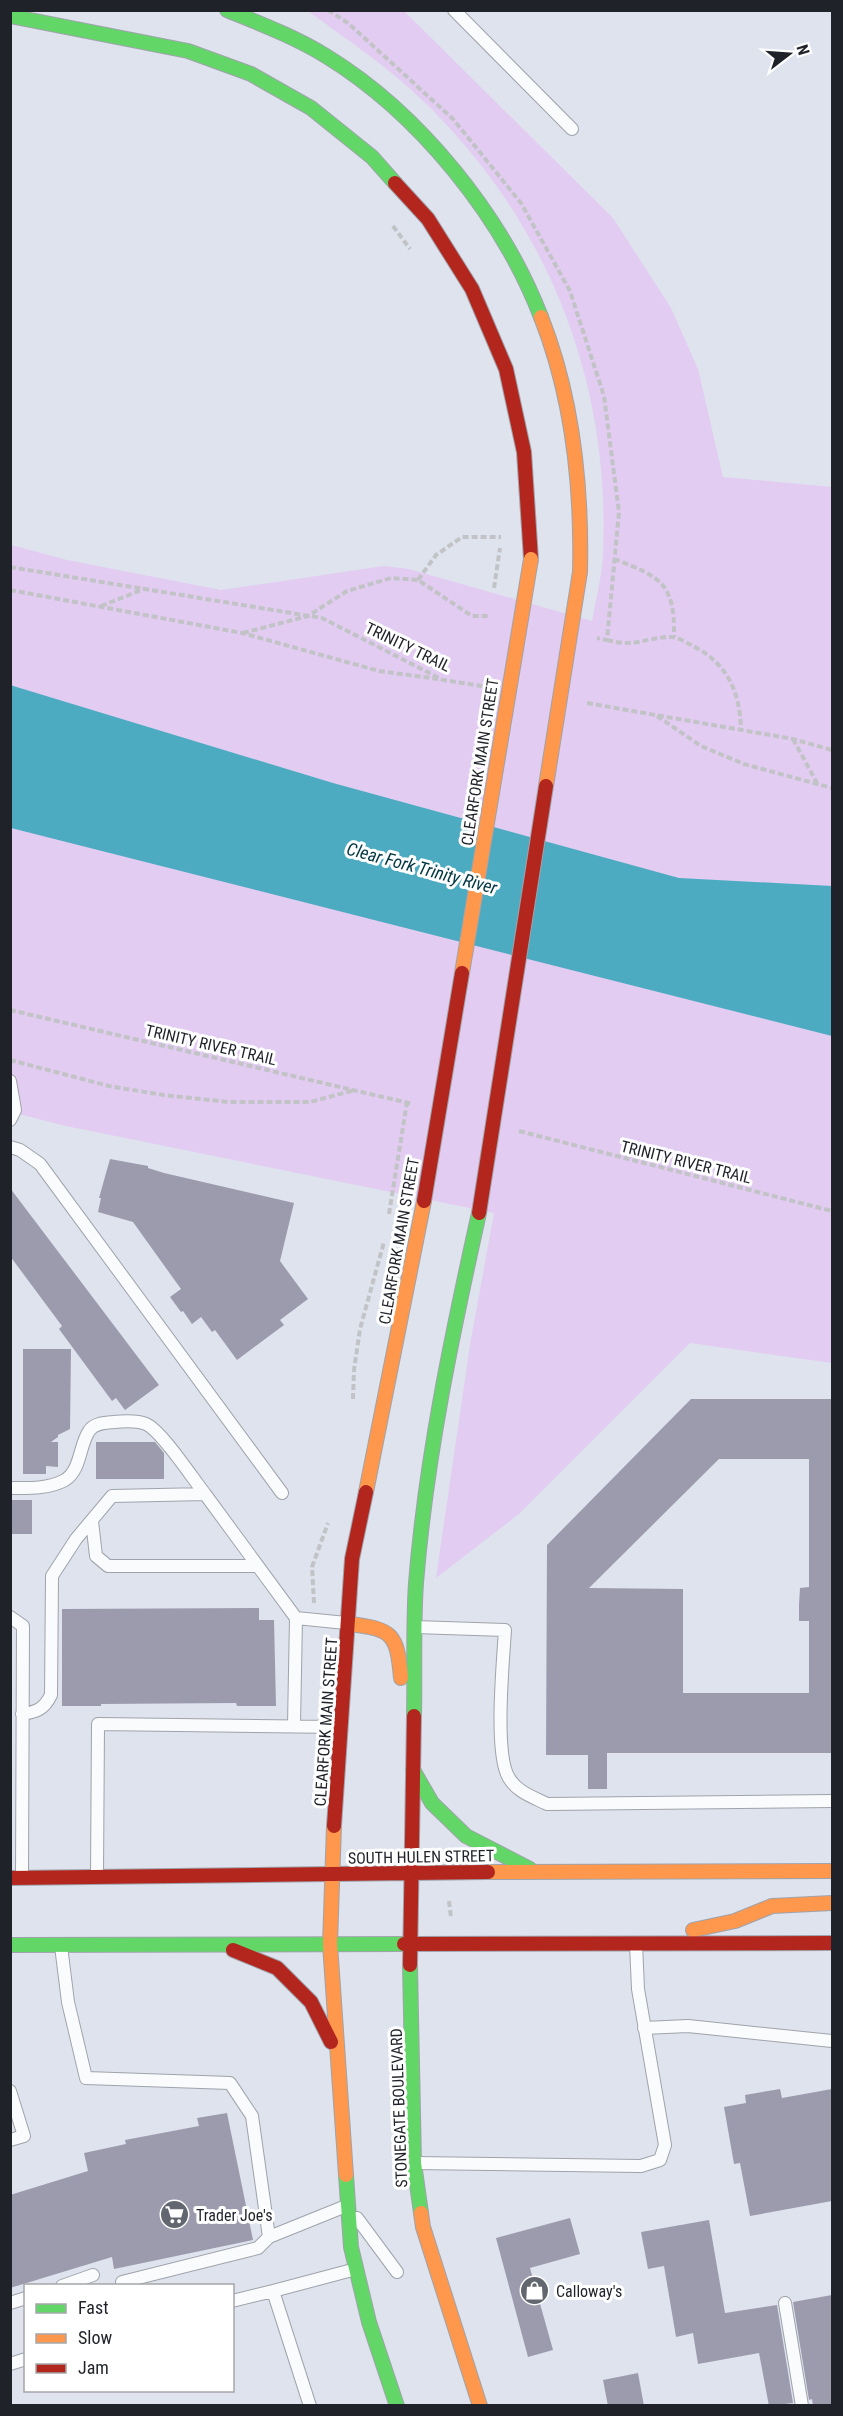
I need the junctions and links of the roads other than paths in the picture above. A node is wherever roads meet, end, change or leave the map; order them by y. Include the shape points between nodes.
1 (63, 10) edge
2 (227, 10) edge
3 (454, 10) edge
4 (10, 16) edge
5 (60, 26) junction
6 (572, 129) dead end
7 (10, 1081) edge
8 (10, 1120) edge
9 (10, 1147) edge
10 (10, 1488) edge
11 (282, 1492) dead end
12 (205, 1494) junction
13 (92, 1521) junction
14 (256, 1566) junction
15 (10, 1617) edge
16 (296, 1618) junction
17 (350, 1624) junction
18 (414, 1627) junction
19 (22, 1714) junction
20 (294, 1725) junction
21 (342, 1727) junction
22 (414, 1735) junction
23 (413, 1770) junction
24 (16, 1784) edge
25 (832, 1801) edge
26 (534, 1871) junction
27 (832, 1871) edge
28 (410, 1874) junction
29 (331, 1875) junction
30 (98, 1876) junction
31 (16, 1878) edge
32 (832, 1903) edge
33 (410, 1943) junction
34 (636, 1943) junction
35 (832, 1943) edge
36 (61, 1944) junction
37 (220, 1944) junction
38 (330, 1944) junction
39 (10, 1945) edge
40 (644, 2028) junction
41 (832, 2041) edge
42 (337, 2055) junction
43 (10, 2091) edge
44 (10, 2140) edge
45 (414, 2163) junction
46 (348, 2205) junction
47 (269, 2237) junction
48 (356, 2269) junction
49 (397, 2272) dead end
50 (93, 2275) dead end
51 (122, 2282) dead end
52 (68, 2284) edge
53 (273, 2291) junction
54 (234, 2301) edge
55 (785, 2303) dead end
56 (310, 2406) edge
57 (397, 2406) edge
58 (480, 2406) edge
59 (802, 2406) edge

1 - 5 street
2 - 18 street, bridge via 297,40 340,65 408,119 470,188 512,255 556,353 575,445 582,531 580,572 479,1213 448,1353 432,1449
3 - 6 lane
4 - 5 street, CLEARFORK MAIN STREET
5 - 17 street, CLEARFORK MAIN STREET, bridge via 188,51 251,74 311,108 372,158 428,219 472,289 506,369 524,452 531,559 424,1201 352,1558
7 - 8 lane via 15,1110
9 - 11 lane via 40,1164
10 - 12 lane via 43,1486 66,1479 90,1429 100,1423 126,1421 146,1424 158,1433
12 - 13 lane via 112,1496
12 - 14 lane
13 - 14 lane via 96,1556 108,1566
13 - 19 lane via 52,1576 51,1695 38,1712
14 - 16 lane
15 - 19 lane via 23,1626
16 - 17 lane
16 - 20 lane
17 - 21 street, CLEARFORK MAIN STREET
17 - 22 street via 382,1628 393,1637 399,1650 403,1699
18 - 22 street
18 - 25 lane via 505,1630 500,1752 508,1778 522,1793 547,1804
19 - 24 lane
20 - 21 lane
20 - 30 lane via 98,1724
21 - 29 street, CLEARFORK MAIN STREET
22 - 23 street
23 - 26 street via 432,1803 466,1836
23 - 28 street
24 - 31 lane
26 - 27 street, SOUTH HULEN STREET
26 - 28 street, SOUTH HULEN STREET
28 - 29 street, SOUTH HULEN STREET
28 - 33 street
29 - 30 street, SOUTH HULEN STREET
29 - 38 street, CLEARFORK MAIN STREET
30 - 31 street, SOUTH HULEN STREET
32 - 34 street via 772,1906 735,1921
33 - 34 street
33 - 38 street
33 - 45 street, STONEGATE BOULEVARD
34 - 35 street
34 - 40 lane
36 - 37 street
36 - 39 street
36 - 47 lane via 68,2002 86,2078 230,2083 252,2116
37 - 38 street
37 - 42 street via 277,1968 311,2002
38 - 42 street
40 - 41 lane via 688,2026
40 - 45 lane via 665,2145 660,2160 641,2166
42 - 46 street
43 - 44 lane via 24,2136
45 - 58 street, STONEGATE BOULEVARD via 423,2227
46 - 47 lane
46 - 48 street
46 - 49 lane
47 - 51 lane via 258,2248
48 - 53 lane
48 - 57 street
50 - 52 lane
53 - 54 lane
53 - 56 lane
55 - 59 lane

